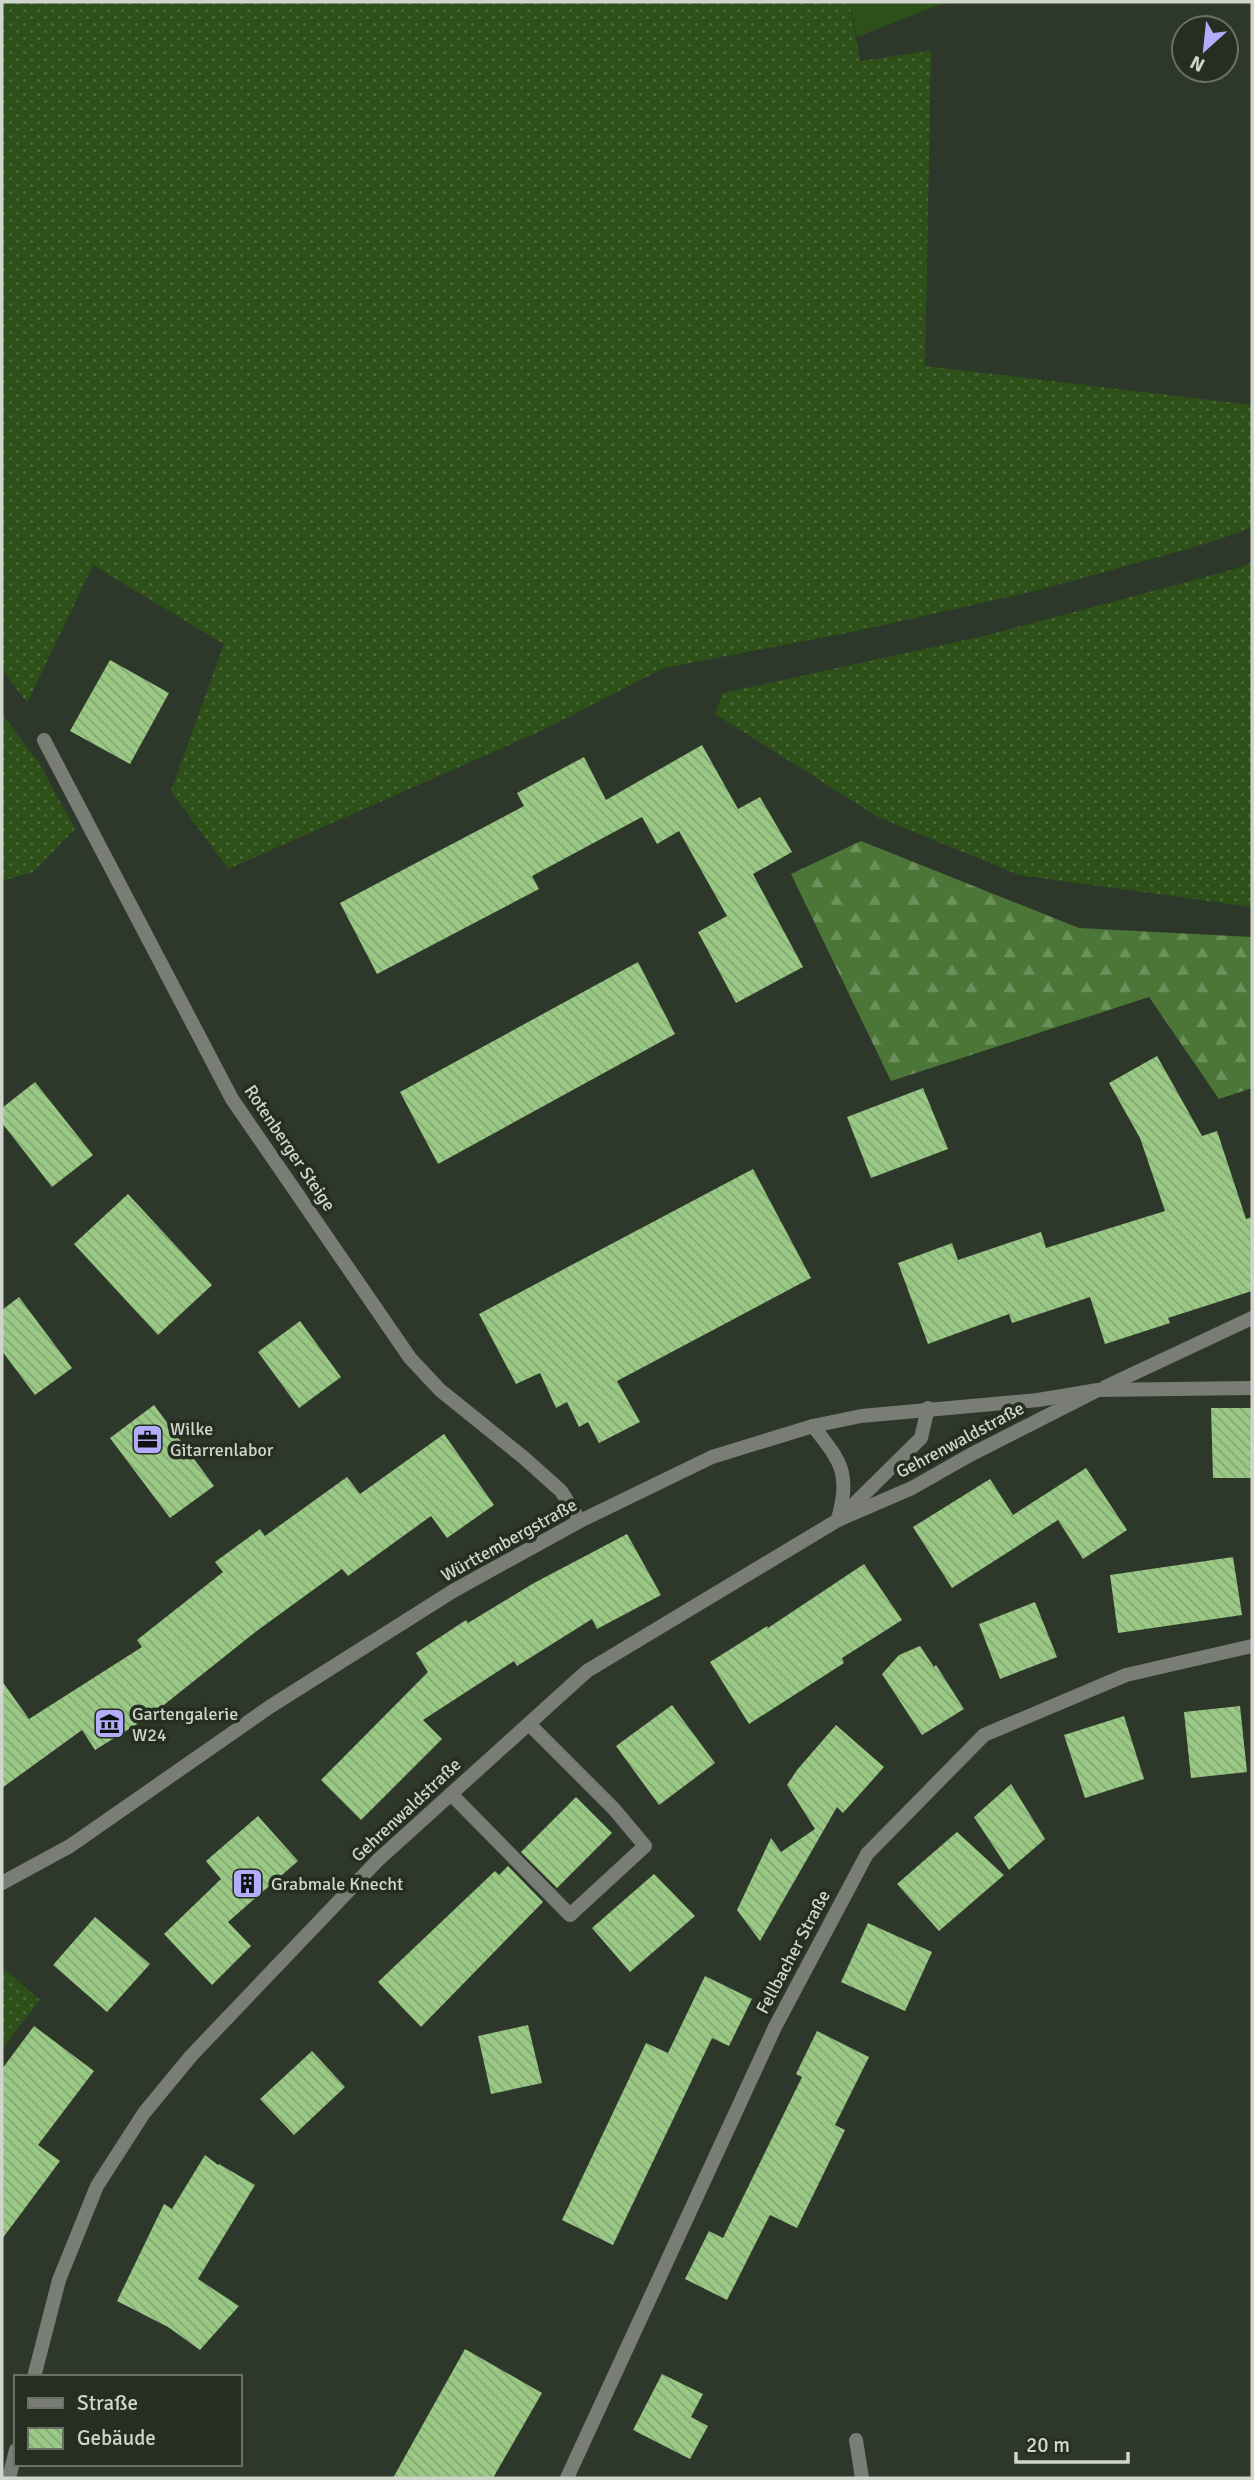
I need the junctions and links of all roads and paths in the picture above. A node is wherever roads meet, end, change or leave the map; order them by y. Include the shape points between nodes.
1 (44, 740) dead end
2 (1252, 1318) edge
3 (1252, 1388) edge
4 (1098, 1390) junction
5 (928, 1408) junction
6 (813, 1426) junction
7 (838, 1520) junction
8 (580, 1521) junction
9 (1252, 1646) edge
10 (528, 1724) junction
11 (451, 1794) junction
12 (2, 1883) edge
13 (35, 2375) edge
14 (856, 2440) dead end
15 (14, 2459) edge
16 (9, 2478) edge
17 (567, 2478) edge
18 (862, 2478) edge

1 - 8 street, Rotenberger Steige via 232,1099 410,1359 440,1390 561,1490
2 - 4 street
3 - 4 street
4 - 5 street, Württembergstraße via 1038,1400
4 - 7 street, Gehrenwaldstraße via 912,1488
5 - 6 street, Württembergstraße
5 - 7 street, Gehrenwaldstraße via 921,1438
6 - 7 street via 833,1451 845,1478
6 - 8 street, Württembergstraße via 712,1457
7 - 10 street, Gehrenwaldstraße via 587,1671
8 - 12 street, Württembergstraße via 442,1598 271,1706 70,1846
9 - 17 street, Fellbacher Straße via 1126,1675 984,1735 867,1854 775,2026
10 - 11 street, Gehrenwaldstraße
10 - 11 street via 645,1846 570,1914
11 - 13 street, Gehrenwaldstraße via 359,1879 191,2056 144,2113 97,2186 59,2280
14 - 18 street
15 - 16 street

